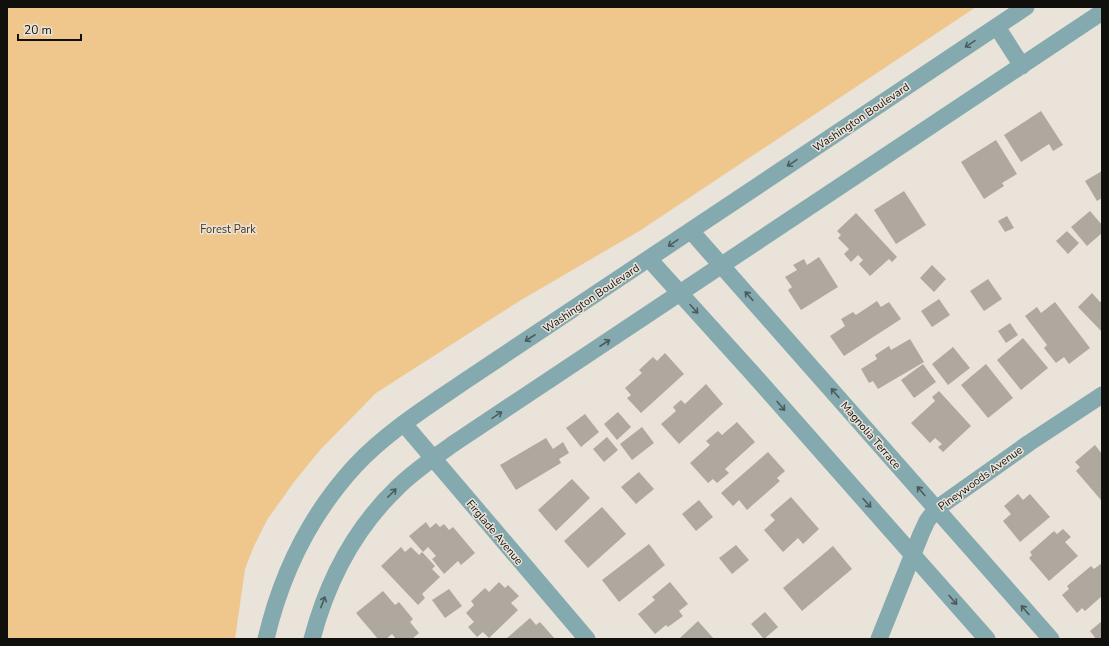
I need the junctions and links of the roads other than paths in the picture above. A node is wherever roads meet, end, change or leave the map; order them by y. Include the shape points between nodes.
1 (1026, 7) edge
2 (1102, 12) edge
3 (997, 26) junction
4 (1022, 66) junction
5 (691, 231) junction
6 (649, 259) junction
7 (722, 265) junction
8 (681, 293) junction
9 (1102, 395) edge
10 (404, 424) junction
11 (433, 458) junction
12 (936, 509) junction
13 (913, 555) junction
14 (266, 639) edge
15 (312, 639) edge
16 (587, 639) edge
17 (880, 639) edge
18 (987, 639) edge
19 (1051, 639) edge

1 - 3 street, Washington Boulevard
2 - 4 street
3 - 4 street
3 -> 5 street, Washington Boulevard
4 - 7 street
5 -> 6 street, Washington Boulevard
5 - 7 street, Magnolia Terrace
6 - 8 street
6 -> 10 street, Washington Boulevard
7 - 8 street
12 -> 7 street, Magnolia Terrace
11 -> 8 street
8 -> 13 street
9 - 12 street, Pineywoods Avenue
10 - 11 street, Firglade Avenue
10 - 14 street, Washington Boulevard via 378,444 356,466 316,517 300,544 286,576
15 -> 11 street via 333,579 356,539 383,502
11 - 16 street, Firglade Avenue
12 - 13 street, Pineywoods Avenue via 927,521
19 -> 12 street, Magnolia Terrace
13 - 17 street, Pineywoods Avenue
13 -> 18 street

